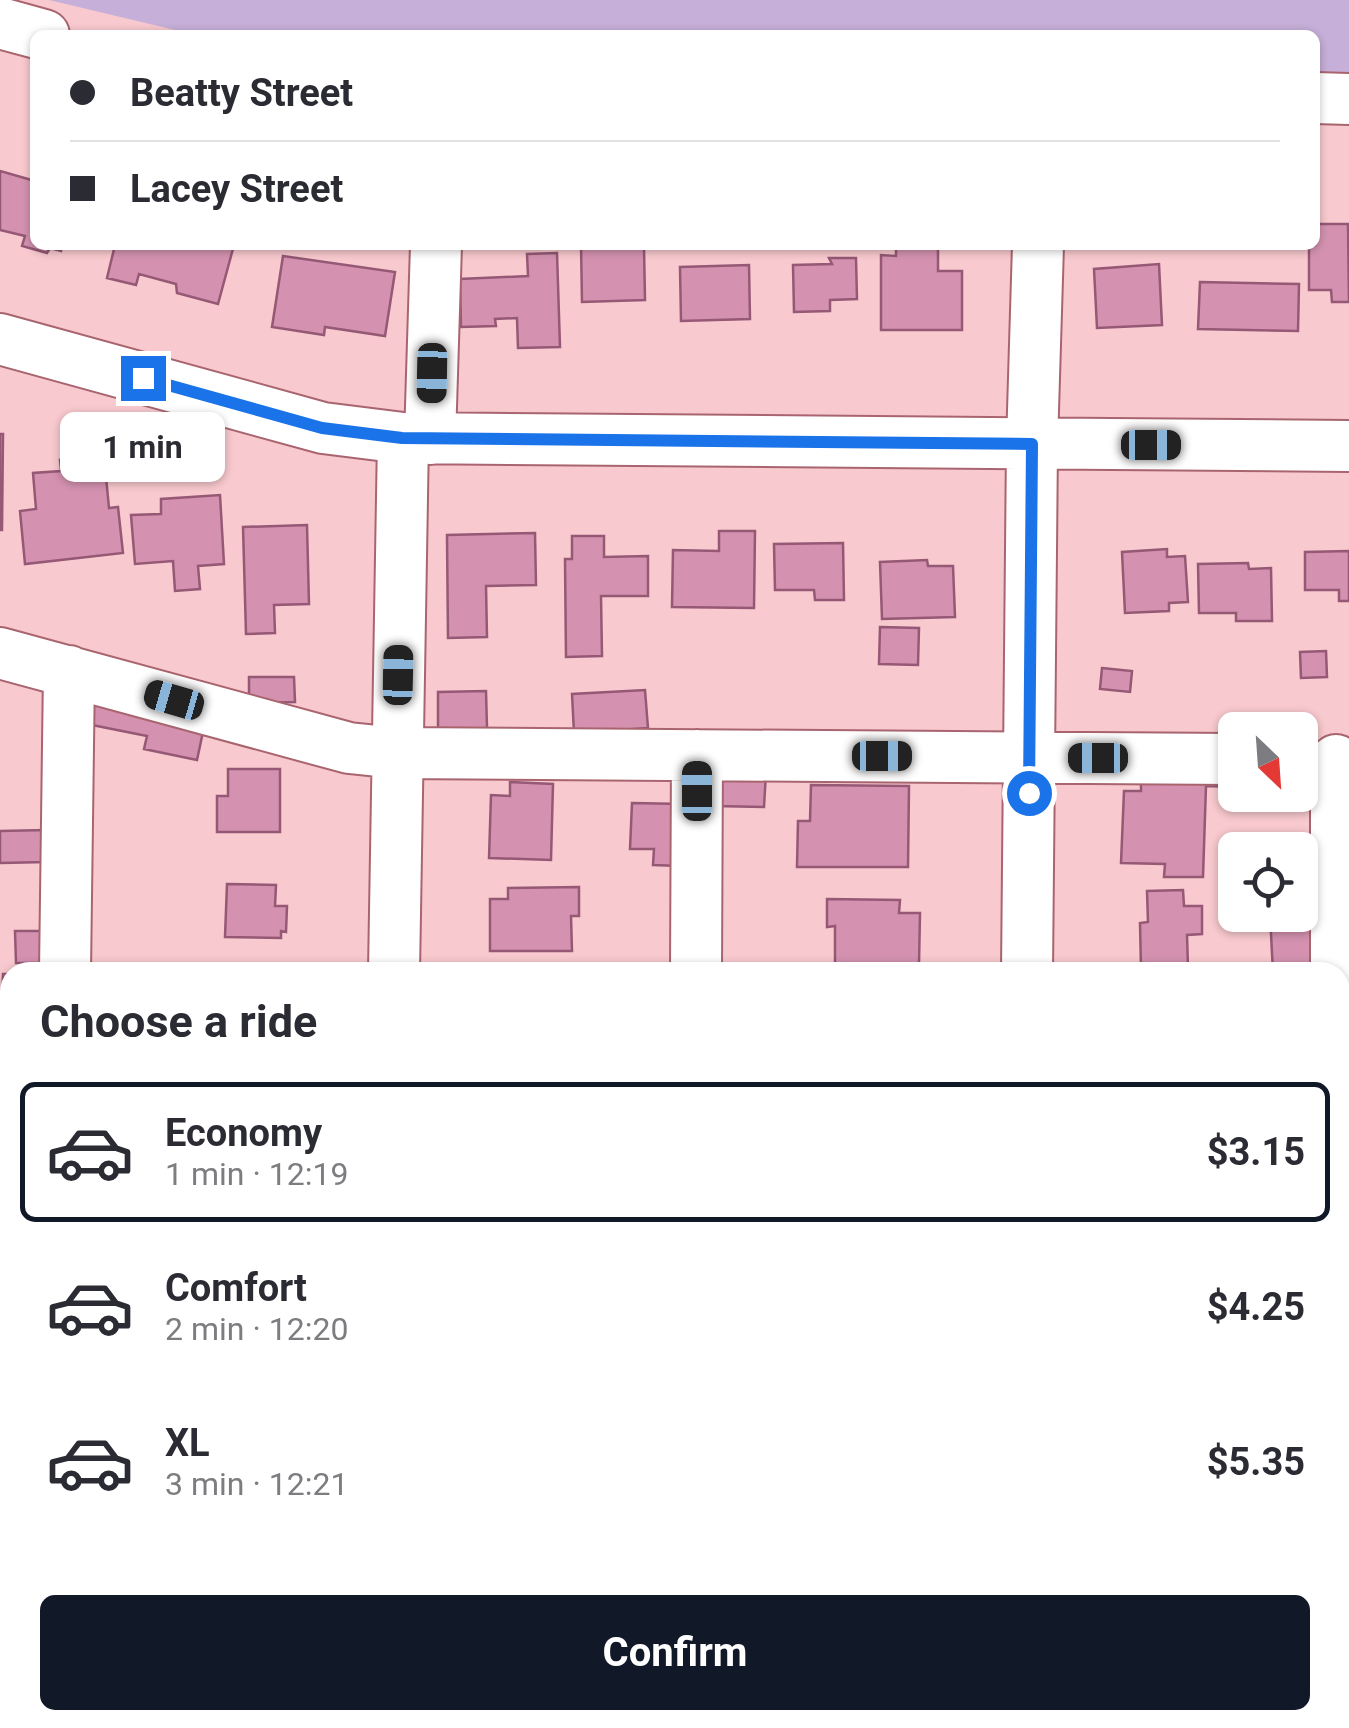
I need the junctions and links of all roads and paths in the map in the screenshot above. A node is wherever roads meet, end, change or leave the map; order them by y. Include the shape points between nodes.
1 (0, 23) edge
2 (30, 31) edge
3 (1320, 98) edge
4 (1349, 99) edge
5 (435, 250) edge
6 (1038, 250) edge
7 (0, 339) edge
8 (416, 438) junction
9 (1032, 444) junction
10 (1349, 446) edge
11 (0, 653) edge
12 (68, 671) junction
13 (397, 754) junction
14 (698, 755) junction
15 (1030, 757) junction
16 (1218, 759) edge
17 (1328, 760) edge
18 (65, 962) edge
19 (394, 962) edge
20 (696, 962) edge
21 (1028, 962) edge
22 (1336, 962) edge

1 - 2 street
3 - 4 street
5 - 8 street
6 - 9 street
7 - 8 street via 322,428
8 - 9 street
8 - 13 street
9 - 10 street
9 - 15 street
11 - 12 street
12 - 13 street via 349,748
12 - 18 street
13 - 14 street
13 - 19 street
14 - 15 street
14 - 20 street
15 - 16 street
15 - 21 street
17 - 22 street

